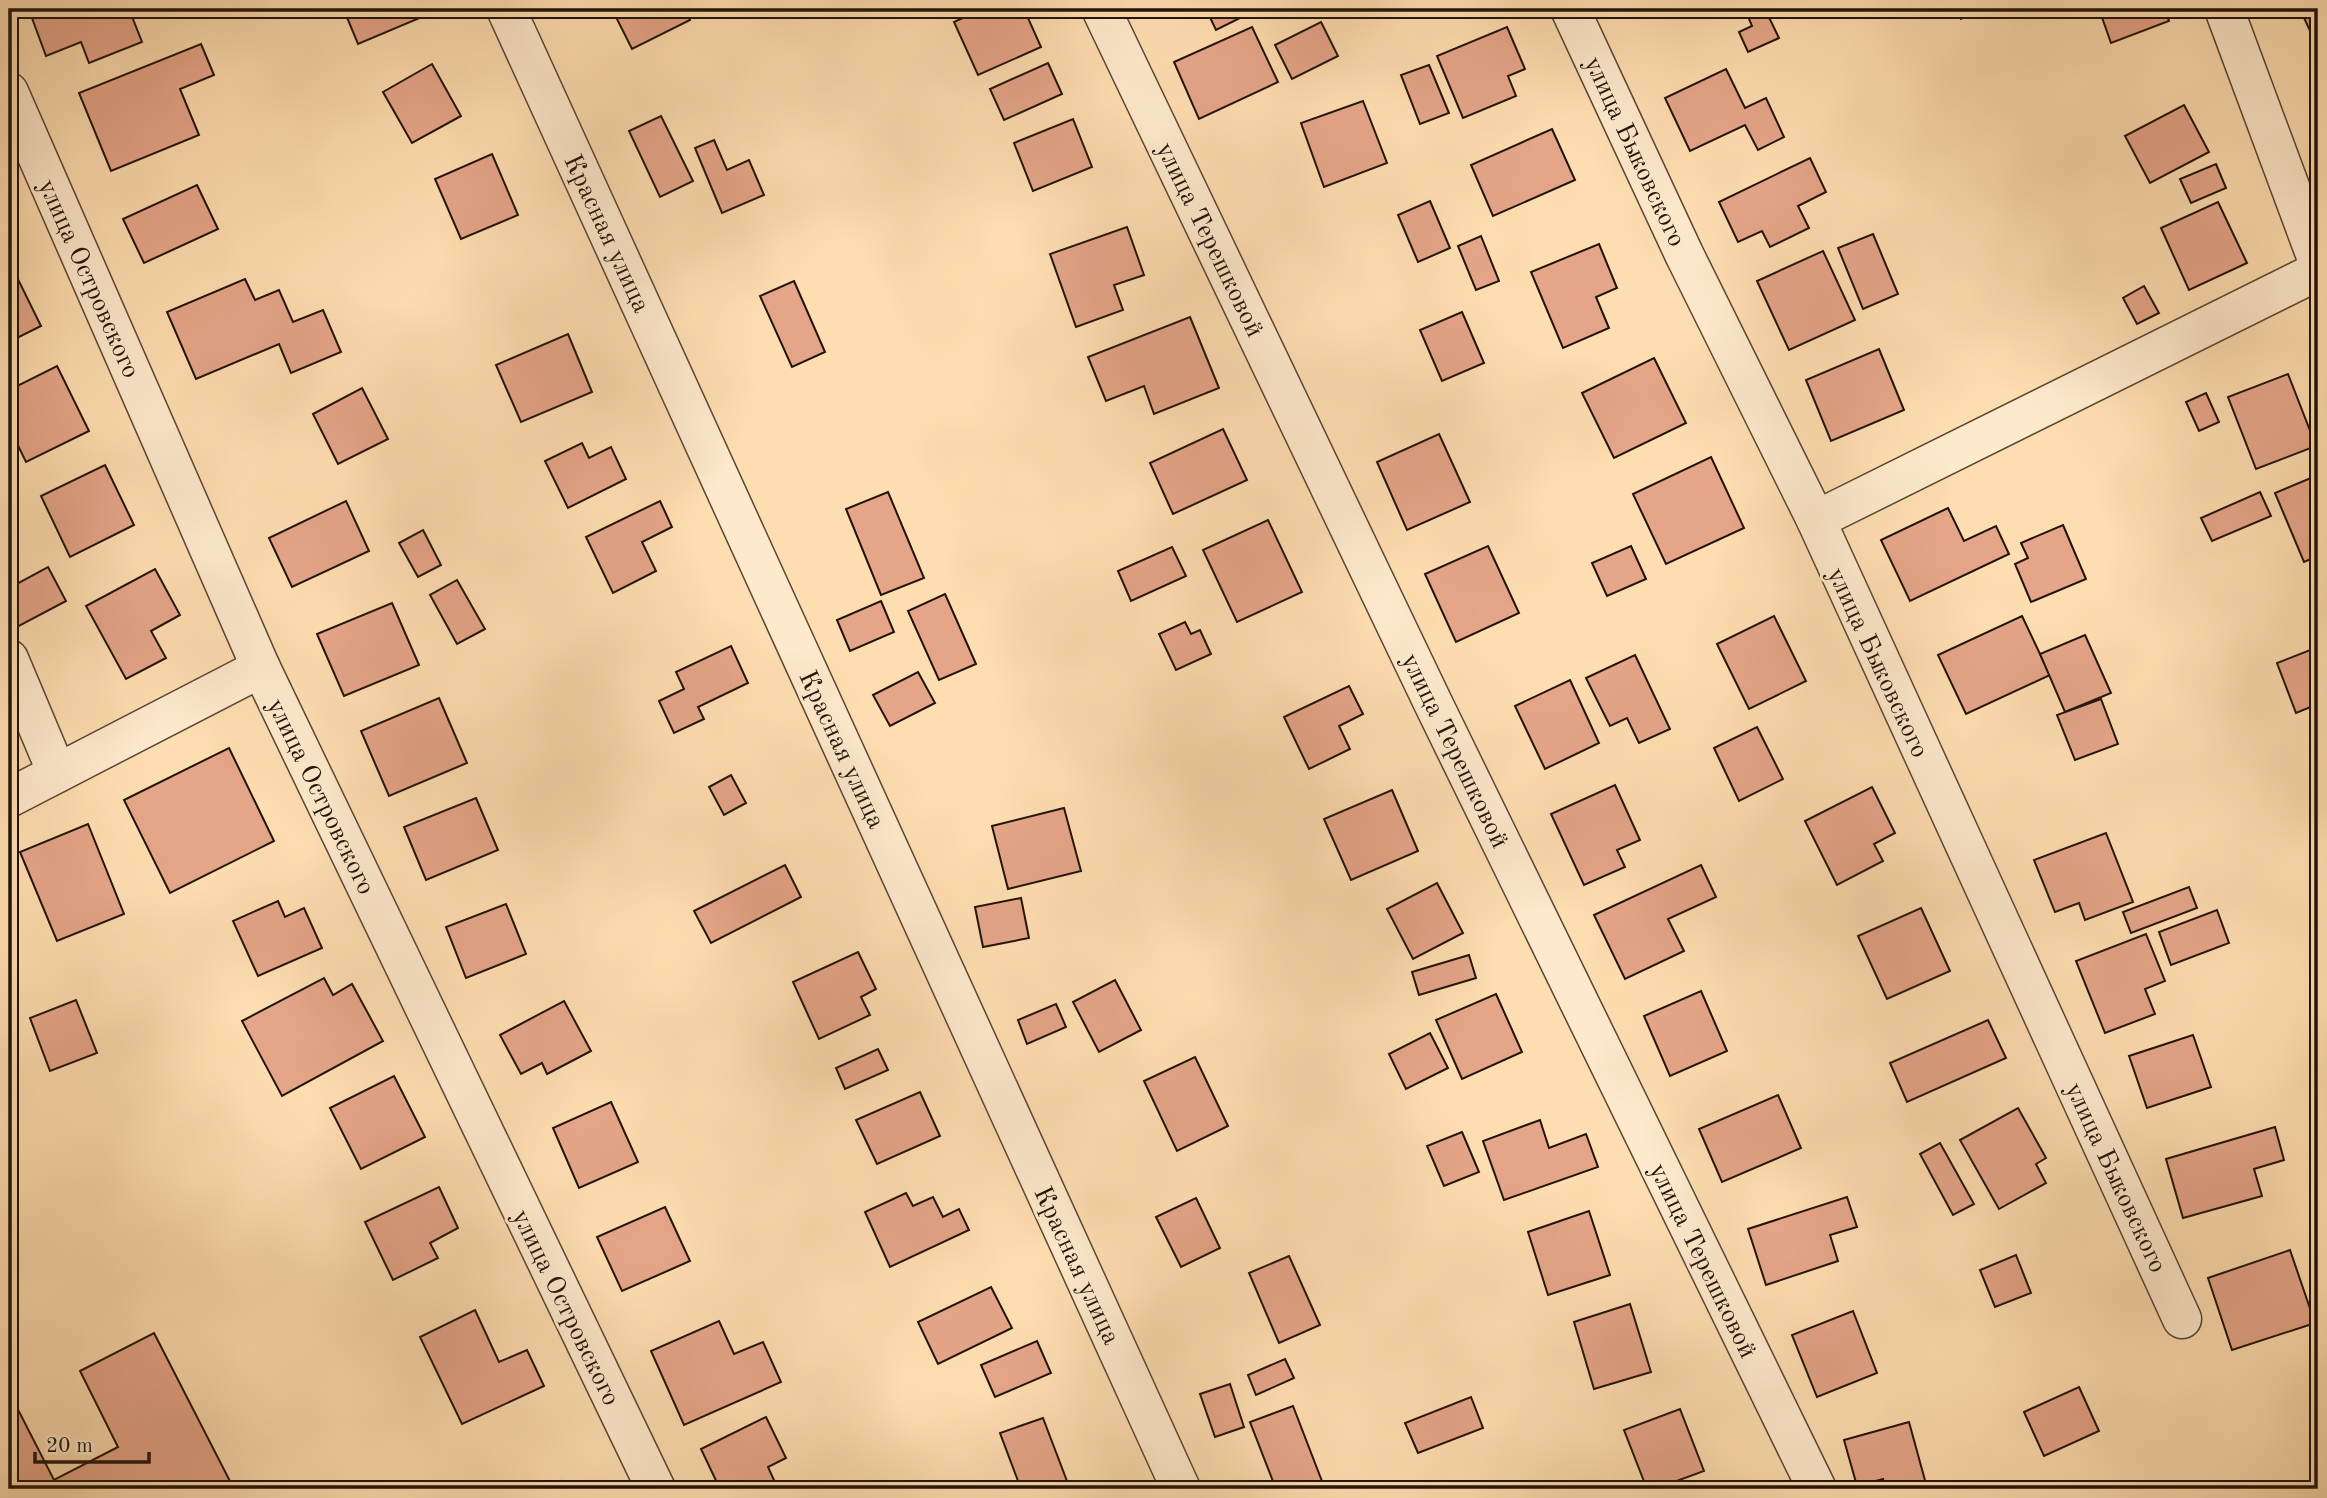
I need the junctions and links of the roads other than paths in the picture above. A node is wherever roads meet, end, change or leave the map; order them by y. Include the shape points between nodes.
1 (506, 9) edge
2 (1101, 9) edge
3 (1570, 9) edge
4 (2224, 9) edge
5 (9, 92) edge
6 (2318, 262) edge
7 (2318, 271) edge
8 (1816, 520) junction
9 (9, 659) edge
10 (261, 668) junction
11 (57, 773) junction
12 (9, 798) edge
13 (2182, 1320) dead end
14 (656, 1489) edge
15 (1181, 1489) edge
16 (1816, 1489) edge

1 - 15 street, Красная улица
2 - 16 street, улица Терешковой
3 - 8 street, улица Быковского via 1684,254
4 - 6 street
5 - 10 street, улица Островского
7 - 8 street
8 - 13 street, улица Быковского
9 - 11 street
10 - 11 street
10 - 14 street, улица Островского
11 - 12 street

